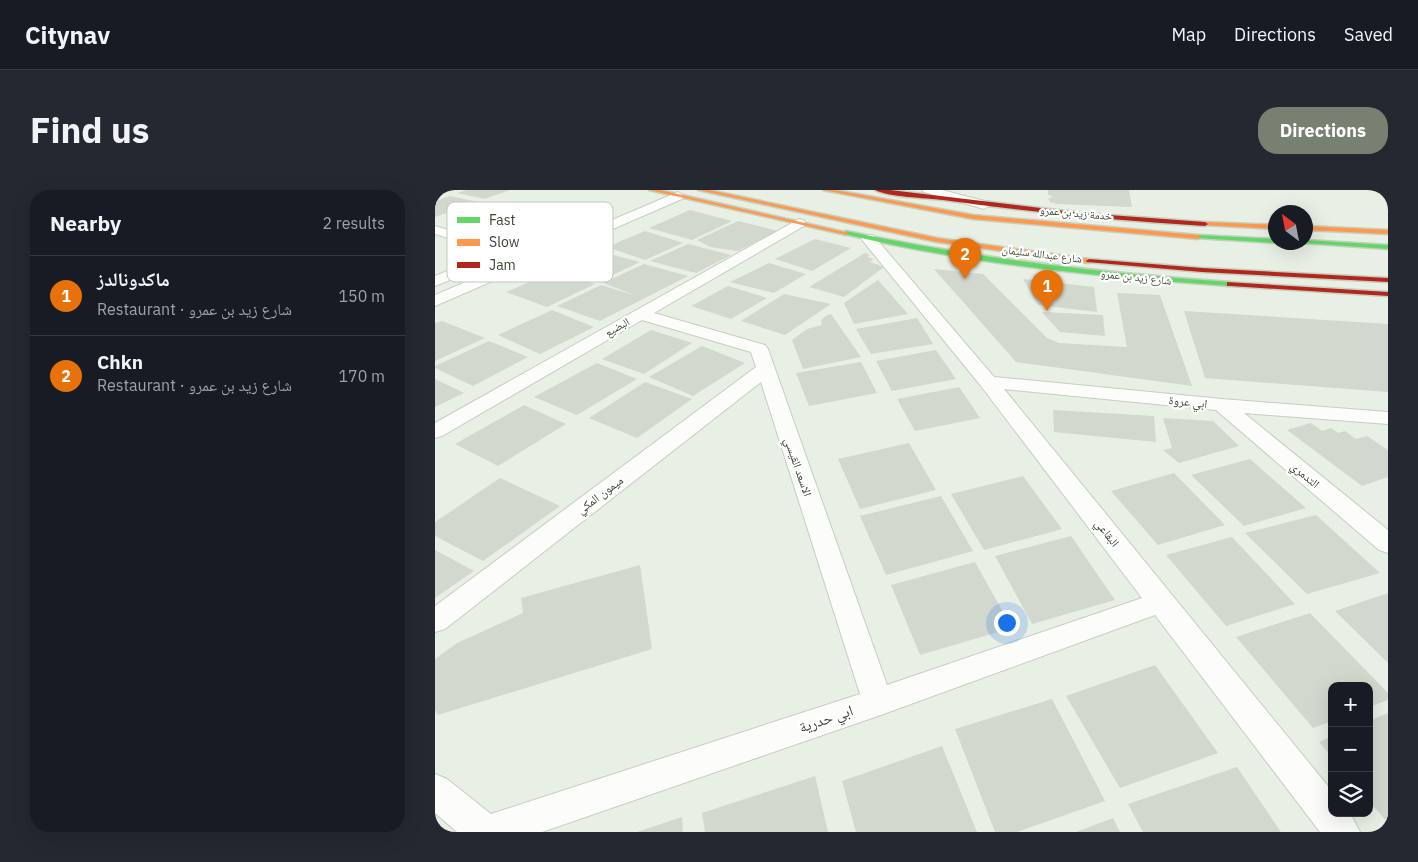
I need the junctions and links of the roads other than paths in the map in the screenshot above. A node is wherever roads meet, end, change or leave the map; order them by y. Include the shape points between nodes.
1 (653, 190) edge
2 (701, 190) edge
3 (826, 190) edge
4 (878, 190) edge
5 (928, 190) edge
6 (678, 196) junction
7 (636, 198) dead end
8 (984, 205) junction
9 (1165, 222) junction
10 (799, 223) junction
11 (613, 224) edge
12 (1268, 227) edge
13 (1313, 228) edge
14 (435, 230) edge
15 (1388, 232) edge
16 (447, 234) edge
17 (1169, 235) junction
18 (867, 238) junction
19 (1268, 241) edge
20 (1313, 242) edge
21 (1388, 247) edge
22 (1179, 269) junction
23 (447, 276) edge
24 (1388, 280) edge
25 (435, 281) edge
26 (479, 282) edge
27 (1184, 282) junction
28 (1388, 294) edge
29 (435, 301) edge
30 (640, 314) junction
31 (765, 369) junction
32 (988, 382) junction
33 (1222, 406) junction
34 (1388, 418) edge
35 (435, 432) edge
36 (1388, 544) edge
37 (1161, 602) junction
38 (435, 621) edge
39 (878, 702) junction
40 (435, 791) edge
41 (485, 832) edge
42 (489, 832) edge
43 (1342, 832) edge

1 - 6 main road, شارع زيد بن عمرو
1 - 7 street
2 - 22 main road, شارع عبدالله سليمان via 895,232 1006,250
3 - 17 main road via 973,217
4 - 8 main road, خدمة زيد بن عمرو
5 - 8 street
6 - 10 main road, شارع زيد بن عمرو
6 - 11 street
8 - 9 main road, خدمة زيد بن عمرو
9 - 12 main road, خدمة زيد بن عمرو
9 - 17 main road
10 - 18 main road, شارع زيد بن عمرو
10 - 30 street, البضيع
13 - 15 main road
14 - 16 street
17 - 19 main road
18 - 27 main road, شارع زيد بن عمرو via 969,257
18 - 32 street, البقاعي
20 - 21 main road
22 - 24 main road, شارع عبدالله سليمان
22 - 27 main road
23 - 25 street
26 - 29 street
27 - 28 main road, شارع زيد بن عمرو
30 - 31 street, الاسعد القيسي via 759,349
30 - 35 street, البضيع
31 - 38 street, ميمون المكي
31 - 39 street, الاسعد القيسي
32 - 33 street, ابي عروة
32 - 37 street, البقاعي
33 - 34 street, ابي عروة
33 - 36 street, التدمري
37 - 39 street, ابي حدرية
37 - 43 street, البقاعي
39 - 42 street, ابي حدرية
40 - 41 street

